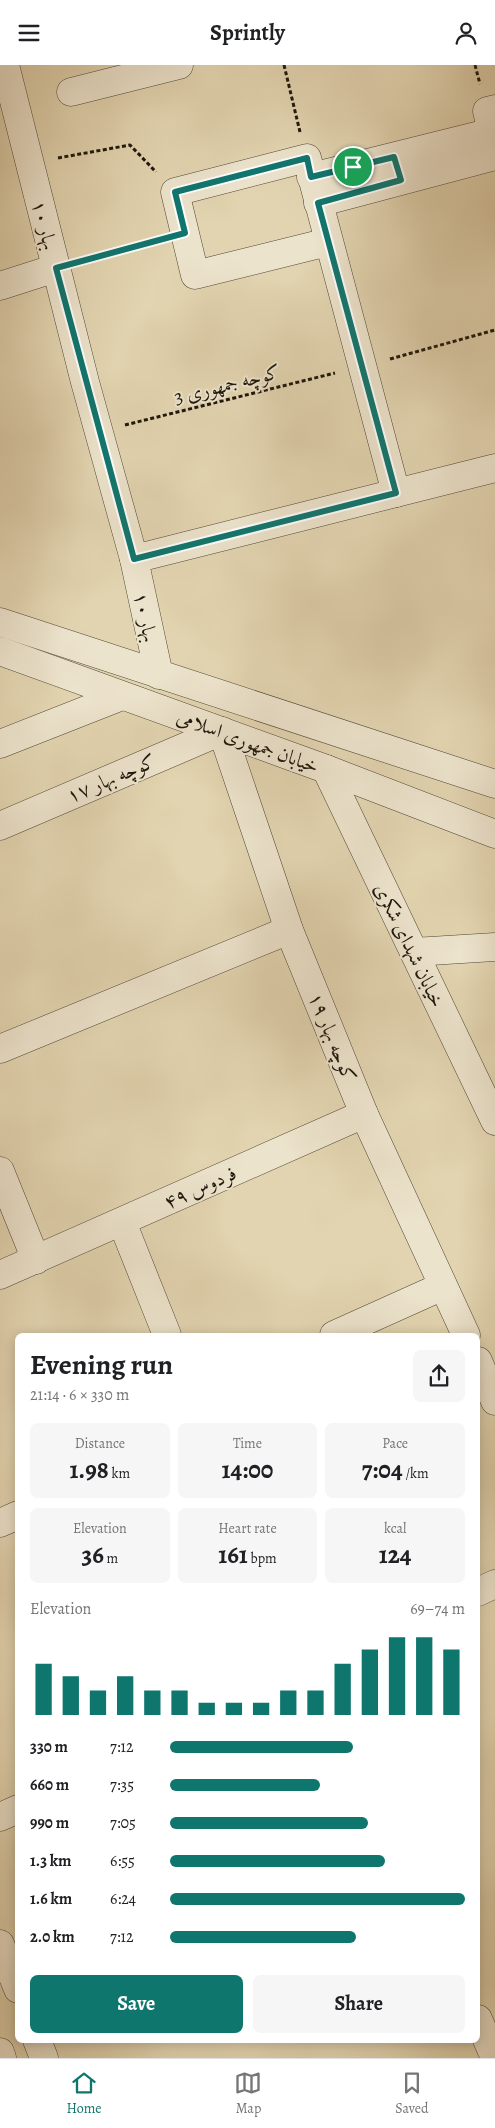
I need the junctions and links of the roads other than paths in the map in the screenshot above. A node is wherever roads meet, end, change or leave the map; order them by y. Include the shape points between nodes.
1 (6, 65) edge
2 (179, 65) edge
3 (71, 92) dead end
4 (8, 111) edge
5 (494, 135) edge
6 (312, 179) junction
7 (328, 242) junction
8 (56, 268) junction
9 (0, 285) edge
10 (495, 468) edge
11 (396, 493) junction
12 (134, 559) junction
13 (0, 622) edge
14 (0, 651) edge
15 (159, 675) junction
16 (122, 695) junction
17 (222, 731) junction
18 (0, 744) edge
19 (326, 769) junction
20 (495, 784) edge
21 (0, 825) edge
22 (495, 834) edge
23 (289, 930) junction
24 (495, 947) edge
25 (414, 952) junction
26 (0, 1049) edge
27 (364, 1114) junction
28 (495, 1121) edge
29 (0, 1171) edge
30 (122, 1222) junction
31 (36, 1260) junction
32 (0, 1275) edge
33 (443, 1286) junction
34 (166, 1333) edge
35 (338, 1333) edge
36 (465, 1333) edge
37 (495, 1584) edge
38 (480, 1592) edge
39 (15, 1810) edge
40 (0, 1817) edge
41 (0, 1944) edge
42 (15, 1982) edge
43 (38, 2043) edge
44 (0, 2052) edge
45 (2, 2058) edge
46 (44, 2058) edge

1 - 4 street, بهار ۱۰
2 - 3 street
4 - 8 street, بهار ۱۰ via 30,164
5 - 6 street via 398,169
6 - 7 street
6 - 7 street via 175,192 195,275
7 - 11 street
8 - 9 street
8 - 12 street, بهار ۱۰
10 - 11 street
11 - 12 street
12 - 15 street, بهار ۱۰
13 - 15 street, خیابان جمهوری اسلامی
14 - 16 street, خیابان جمهوری اسلامی
15 - 20 street, خیابان جمهوری اسلامی
16 - 17 street, خیابان جمهوری اسلامی
16 - 18 street
17 - 19 street, خیابان جمهوری اسلامی
17 - 21 street, کوچه بهار ۱۷
17 - 23 street, کوچه بهار ۱۹
19 - 22 street, خیابان جمهوری اسلامی
19 - 25 street, خیابان شهدای شکری
23 - 26 street
23 - 27 street, کوچه بهار ۱۹
24 - 25 street
25 - 28 street, خیابان شهدای شکری
27 - 30 street, فردوس ۴۹
27 - 33 street, کوچه بهار ۱۹
29 - 31 street
30 - 31 street, فردوس ۴۹
30 - 34 street
31 - 32 street, فردوس ۴۹
33 - 35 street
33 - 36 street, کوچه بهار ۱۹
37 - 38 street
39 - 40 street
41 - 42 street
43 - 46 street
44 - 45 street

